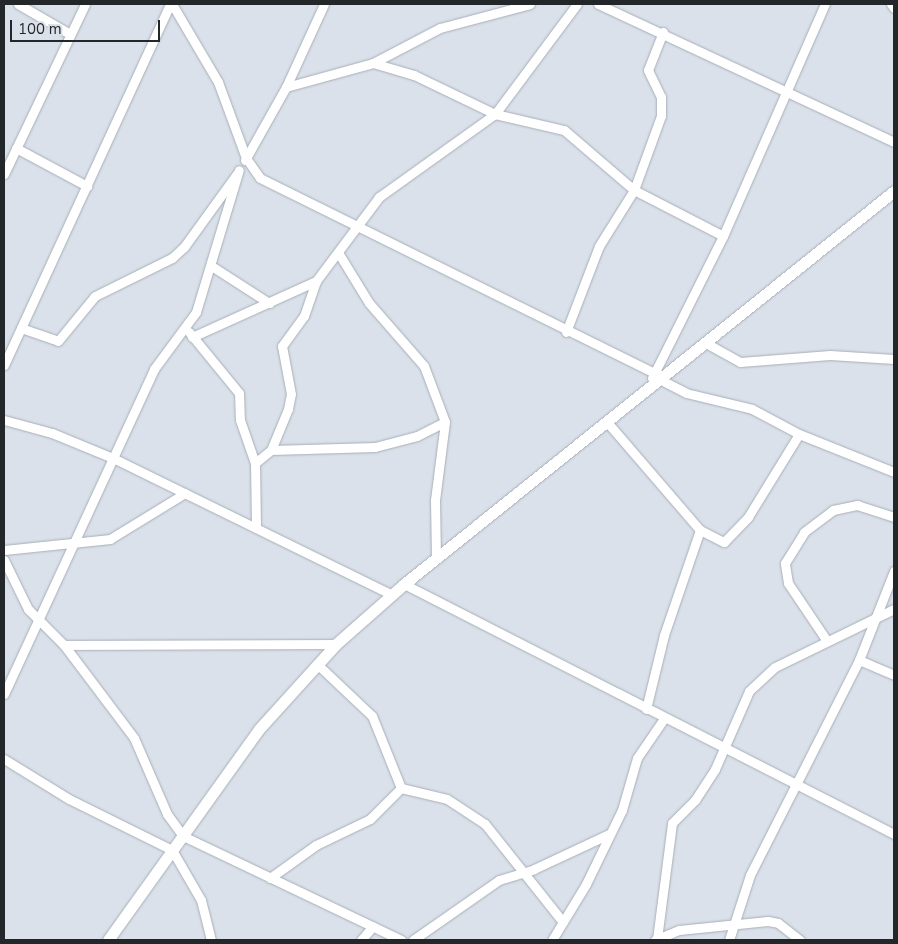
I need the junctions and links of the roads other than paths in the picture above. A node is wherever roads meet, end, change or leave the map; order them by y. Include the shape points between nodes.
1 (18, 4) edge
2 (85, 4) edge
3 (171, 4) edge
4 (324, 4) edge
5 (530, 4) edge
6 (577, 4) edge
7 (598, 4) edge
8 (825, 4) edge
9 (892, 4) edge
10 (894, 8) edge
11 (662, 32) junction
12 (70, 34) junction
13 (373, 63) junction
14 (286, 87) junction
15 (786, 89) junction
16 (495, 114) junction
17 (894, 142) edge
18 (16, 148) junction
19 (246, 158) junction
20 (239, 170) junction
21 (4, 174) edge
22 (87, 186) junction
23 (634, 190) junction
24 (894, 191) edge
25 (357, 228) junction
26 (723, 236) junction
27 (339, 254) junction
28 (213, 266) junction
29 (316, 281) junction
30 (269, 303) junction
31 (187, 327) junction
32 (21, 328) junction
33 (566, 332) junction
34 (192, 337) junction
35 (704, 342) junction
36 (894, 360) edge
37 (4, 365) edge
38 (657, 376) junction
39 (4, 420) edge
40 (445, 422) junction
41 (607, 422) junction
42 (799, 434) junction
43 (271, 450) junction
44 (115, 459) junction
45 (256, 463) junction
46 (894, 472) edge
47 (185, 494) junction
48 (894, 517) edge
49 (256, 528) junction
50 (700, 530) junction
51 (77, 543) junction
52 (4, 550) edge
53 (436, 559) junction
54 (4, 560) edge
55 (894, 571) edge
56 (404, 584) junction
57 (392, 595) junction
58 (894, 609) edge
59 (876, 617) junction
60 (38, 621) junction
61 (827, 641) junction
62 (336, 644) junction
63 (64, 645) junction
64 (859, 660) junction
65 (317, 664) junction
66 (894, 675) edge
67 (4, 694) edge
68 (646, 709) junction
69 (663, 720) junction
70 (726, 751) junction
71 (4, 759) edge
72 (797, 782) junction
73 (401, 788) junction
74 (609, 834) junction
75 (894, 834) edge
76 (182, 836) junction
77 (172, 850) junction
78 (524, 872) junction
79 (270, 878) junction
80 (563, 922) junction
81 (734, 922) junction
82 (373, 926) junction
83 (108, 940) edge
84 (211, 940) edge
85 (361, 940) edge
86 (401, 940) edge
87 (413, 940) edge
88 (552, 940) edge
89 (656, 940) edge
90 (729, 940) edge
91 (800, 940) edge

1 - 12 street
2 - 12 street
3 - 19 street via 218,82
3 - 22 street
4 - 14 street
5 - 13 street via 440,28
6 - 16 street
7 - 11 street
8 - 15 street
9 - 10 street
11 - 15 street
11 - 23 street via 648,70 661,97 661,116
12 - 18 street
13 - 14 street
13 - 16 street via 414,75
14 - 19 street
15 - 17 street
15 - 26 street
16 - 23 street via 564,130
16 - 25 street via 379,197
18 - 21 street
18 - 22 street
19 - 20 street
19 - 25 street via 260,178 280,191
20 - 28 street
20 - 32 street via 184,247 172,258 103,290 58,341
22 - 32 street
23 - 26 street
23 - 33 street via 613,218
24 - 35 street
25 - 27 street
25 - 33 street
26 - 38 street
27 - 29 street
27 - 40 street via 369,303 424,366
28 - 30 street
28 - 31 street
29 - 30 street
29 - 43 street via 304,316 282,346 291,398
30 - 34 street
31 - 34 street
31 - 44 street via 154,369
32 - 37 street
33 - 38 street
34 - 45 street via 239,393 240,420
35 - 36 street via 740,362 830,355
35 - 38 street
38 - 41 street
38 - 42 street via 686,393 752,409
39 - 44 street via 52,433
40 - 43 street via 417,436 376,447
40 - 53 street via 435,500
41 - 50 street
41 - 53 street
42 - 46 street
42 - 50 street via 760,500 727,542
43 - 45 street
44 - 47 street
44 - 51 street
45 - 49 street
47 - 49 street
47 - 51 street via 128,532 110,539
48 - 61 street via 857,505 833,510 804,532 785,563 788,583
49 - 57 street
50 - 68 street via 664,635
51 - 52 street
51 - 60 street
53 - 56 street
54 - 60 street via 20,599
55 - 59 street
56 - 57 street
56 - 68 street
57 - 62 street
58 - 59 street
59 - 61 street
59 - 64 street
60 - 63 street
60 - 67 street
61 - 70 street via 760,677 748,691
62 - 63 street
62 - 65 street
63 - 76 street via 134,738 167,814
64 - 66 street
64 - 72 street
65 - 73 street via 372,716
65 - 76 street via 259,729
68 - 69 street
69 - 70 street
69 - 74 street via 637,758 622,810
70 - 72 street
70 - 89 street via 695,800 672,823
71 - 77 street via 69,799
72 - 75 street
72 - 81 street via 750,875
73 - 78 street via 438,795 469,811 491,830
73 - 79 street via 370,819 316,845
74 - 78 street
74 - 80 street
76 - 77 street
76 - 79 street
77 - 83 street
77 - 84 street via 202,900
78 - 80 street
78 - 87 street via 482,890
79 - 82 street
80 - 88 street
81 - 89 street via 679,930
81 - 90 street
81 - 91 street via 778,923
82 - 85 street
82 - 86 street

